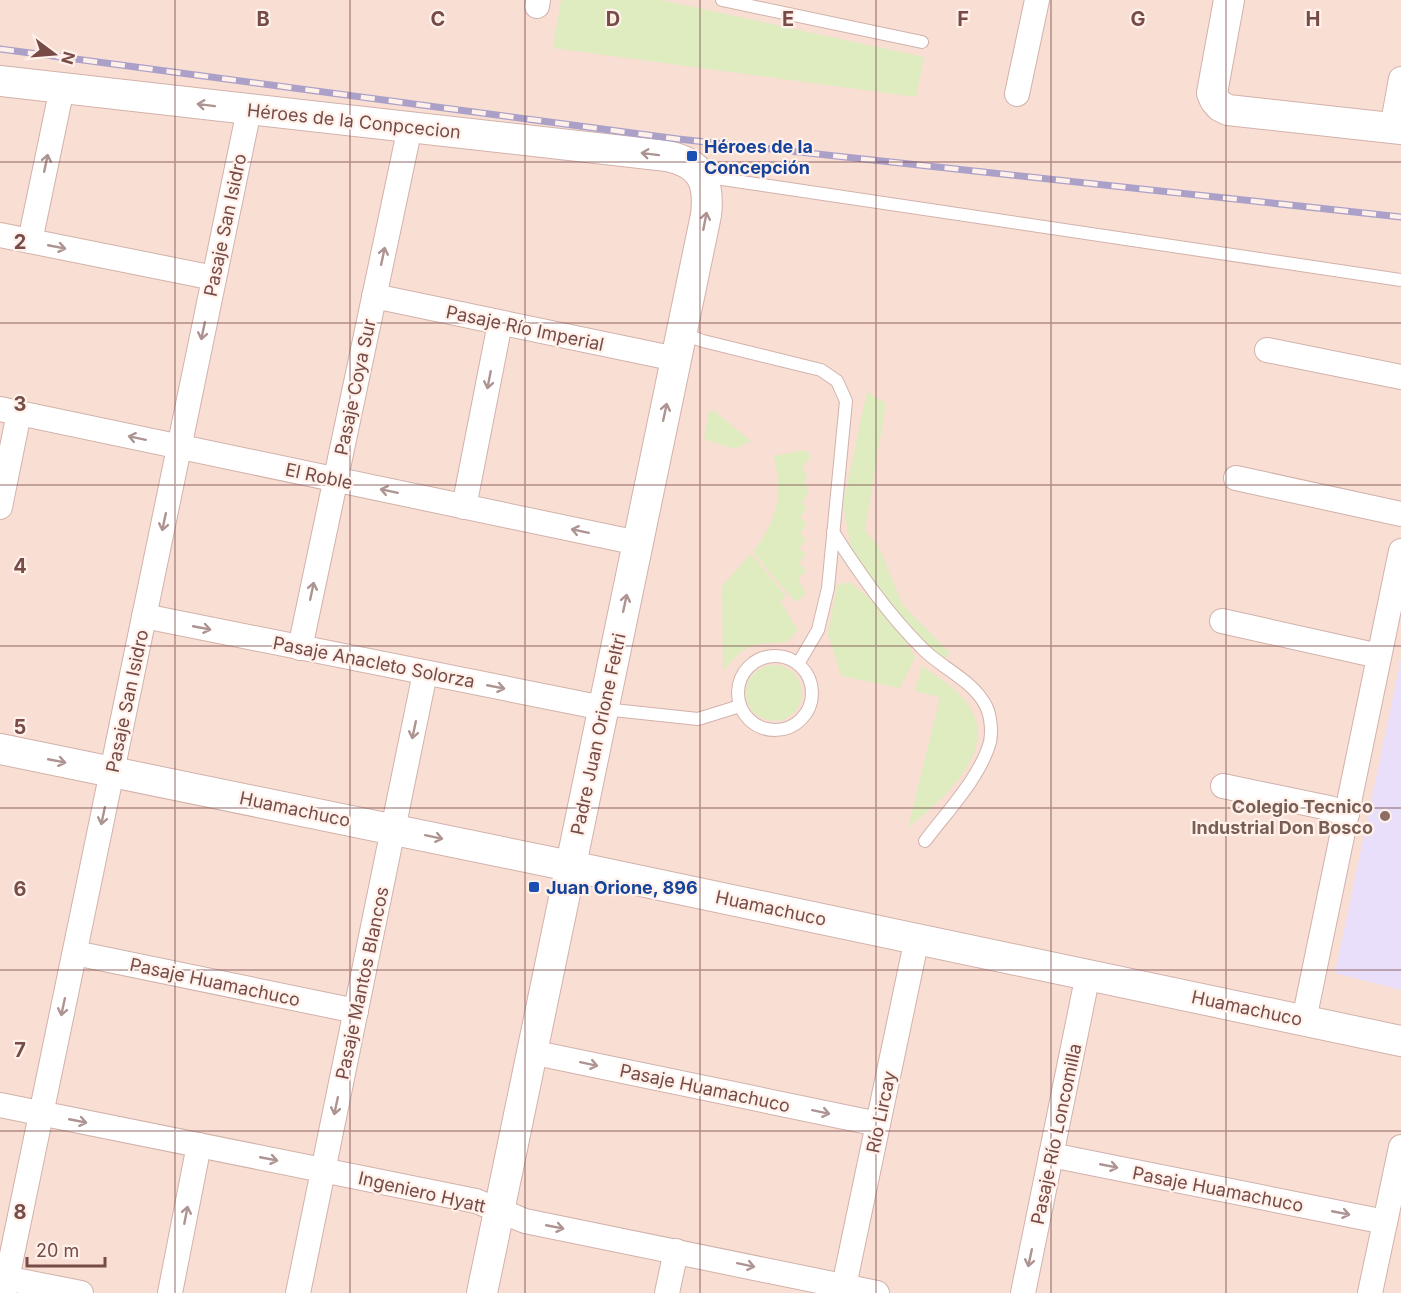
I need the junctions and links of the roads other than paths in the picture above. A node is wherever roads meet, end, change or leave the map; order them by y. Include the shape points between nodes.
1 (722, 0) edge
2 (1037, 0) edge
3 (1229, 0) edge
4 (922, 42) dead end
5 (1401, 79) edge
6 (0, 81) edge
7 (62, 88) junction
8 (1017, 94) dead end
9 (249, 110) junction
10 (410, 127) junction
11 (1396, 129) edge
12 (702, 176) junction
13 (0, 235) edge
14 (30, 241) junction
15 (214, 278) junction
16 (1401, 280) edge
17 (374, 296) junction
18 (500, 322) junction
19 (679, 346) junction
20 (1267, 350) dead end
21 (1401, 377) edge
22 (10, 411) edge
23 (179, 447) junction
24 (1236, 478) dead end
25 (336, 480) junction
26 (0, 507) edge
27 (464, 507) junction
28 (1401, 514) edge
29 (833, 532) junction
30 (638, 543) junction
31 (1401, 551) edge
32 (144, 616) junction
33 (1222, 621) dead end
34 (300, 648) junction
35 (1379, 656) junction
36 (798, 664) junction
37 (425, 673) junction
38 (740, 706) junction
39 (603, 708) junction
40 (0, 749) edge
41 (112, 772) junction
42 (1223, 786) dead end
43 (1347, 814) junction
44 (393, 829) junction
45 (925, 841) dead end
46 (570, 866) junction
47 (917, 938) junction
48 (75, 953) junction
49 (1088, 974) junction
50 (356, 1011) junction
51 (1304, 1020) junction
52 (1401, 1041) edge
53 (531, 1052) junction
54 (0, 1105) edge
55 (41, 1114) junction
56 (878, 1124) junction
57 (199, 1145) junction
58 (1401, 1146) edge
59 (1051, 1155) junction
60 (323, 1170) junction
61 (499, 1211) junction
62 (1385, 1222) junction
63 (676, 1251) junction
64 (4, 1283) edge
65 (844, 1286) junction
66 (81, 1293) edge
67 (170, 1293) edge
68 (298, 1293) edge
69 (482, 1293) edge
70 (667, 1293) edge
71 (876, 1293) edge
72 (1023, 1293) edge
73 (1370, 1293) edge

1 - 4 lane
2 - 8 street
3 - 11 street via 1213,85 1215,100 1228,110
5 - 11 street
6 - 7 street, Héroes de la Conpcecion
9 -> 7 street, Héroes de la Conpcecion
14 -> 7 street
9 - 10 street, Héroes de la Conpcecion
9 - 15 street, Pasaje San Isidro
12 -> 10 street, Héroes de la Conpcecion via 688,162 667,156
17 -> 10 street, Pasaje Coya Sur
12 - 16 lane
19 -> 12 street, Padre Juan Orione Feltri via 708,201
13 - 14 street
14 -> 15 street
15 -> 23 street, Pasaje San Isidro
17 - 18 street, Pasaje Río Imperial
17 - 25 street, Pasaje Coya Sur
18 - 19 street, Pasaje Río Imperial
18 -> 27 street
19 - 29 lane via 703,341 821,370 837,381 846,401
30 -> 19 street, Padre Juan Orione Feltri
20 - 21 street
23 -> 22 street, El Roble
22 - 26 street
23 - 25 street, El Roble
23 -> 32 street, Pasaje San Isidro
24 - 28 street
27 -> 25 street, El Roble
34 -> 25 street, Pasaje Coya Sur
30 -> 27 street, El Roble
29 - 36 lane via 828,588 818,630
29 - 45 lane via 894,619 986,706 990,741 982,761
39 -> 30 street, Padre Juan Orione Feltri
31 - 35 street
32 -> 34 street, Pasaje Anacleto Solorza
32 - 41 street, Pasaje San Isidro
33 - 35 street
34 - 37 street, Pasaje Anacleto Solorza
35 - 43 street
36 - 38 lane via 777,656 754,663 740,682
36 - 38 lane via 811,682 812,694 810,705 797,723 776,730 764,728 754,724
37 -> 39 street, Pasaje Anacleto Solorza
37 -> 44 street, Pasaje Mantos Blancos
38 - 39 lane via 698,719
39 - 46 street, Padre Juan Orione Feltri
40 -> 41 street, Huamachuco
41 - 44 street, Huamachuco
41 -> 48 street, Pasaje San Isidro
42 - 43 street
43 - 51 street
44 -> 46 street, Huamachuco
44 - 50 street, Pasaje Mantos Blancos
46 - 47 street, Huamachuco
46 - 53 street, Padre Juan Orione Feltri
47 - 49 street, Huamachuco
47 - 56 street, Río Lircay
48 - 50 street, Pasaje Huamachuco
48 -> 55 street, Pasaje San Isidro
49 - 51 street, Huamachuco
49 - 59 street, Pasaje Río Loncomilla
50 -> 60 street, Pasaje Mantos Blancos
51 - 52 street, Huamachuco
53 -> 56 street, Pasaje Huamachuco
53 - 61 street, Padre Juan Orione Feltri
54 - 55 street, Ingeniero Hyatt
55 -> 57 street, Ingeniero Hyatt
55 - 64 street, Pasaje San Isidro
56 - 65 street, Río Lircay
57 -> 60 street, Ingeniero Hyatt
67 -> 57 street
58 - 62 street
59 -> 62 street, Pasaje Huamachuco
59 -> 72 street, Pasaje Río Loncomilla
60 - 61 street, Ingeniero Hyatt via 476,1201
60 - 68 street, Pasaje Mantos Blancos
61 -> 63 street, Ingeniero Hyatt via 525,1221
61 - 69 street, Padre Juan Orione Feltri
62 - 73 street
63 -> 65 street, Ingeniero Hyatt
63 - 70 street
64 - 66 street
65 - 71 street, Ingeniero Hyatt

